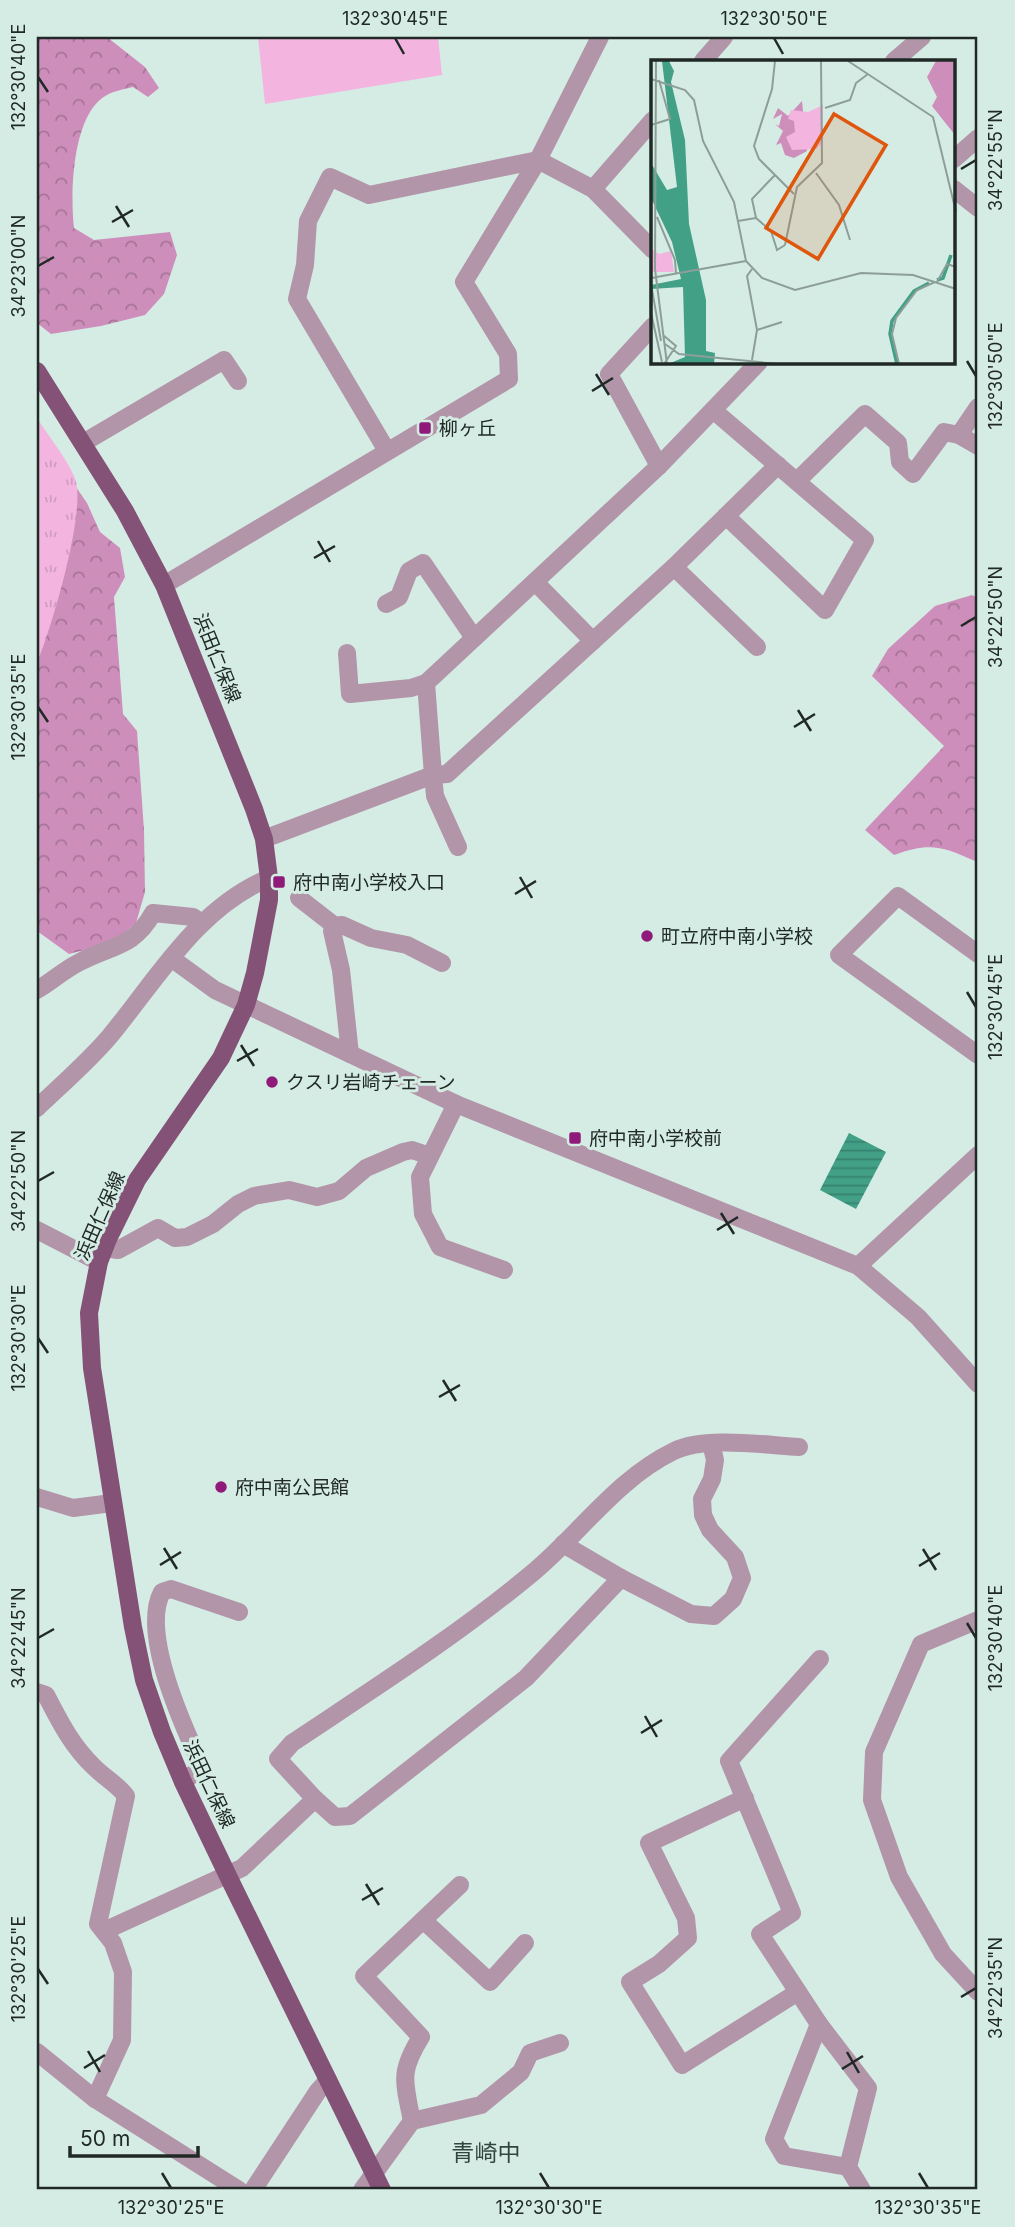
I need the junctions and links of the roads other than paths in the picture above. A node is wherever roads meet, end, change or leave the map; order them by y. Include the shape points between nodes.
1 (600, 37) edge
2 (724, 37) edge
3 (922, 37) edge
4 (704, 60) edge
5 (895, 60) edge
6 (651, 122) edge
7 (978, 138) edge
8 (956, 157) edge
9 (538, 160) junction
10 (593, 190) junction
11 (956, 191) edge
12 (978, 208) edge
13 (651, 248) edge
14 (651, 328) edge
15 (757, 364) edge
16 (37, 371) edge
17 (238, 381) dead end
18 (978, 407) edge
19 (713, 410) junction
20 (960, 435) junction
21 (83, 443) junction
22 (978, 446) edge
23 (387, 451) junction
24 (778, 465) junction
25 (659, 466) junction
26 (797, 481) junction
27 (726, 516) junction
28 (674, 567) junction
29 (535, 582) junction
30 (164, 584) junction
31 (386, 604) dead end
32 (474, 638) junction
33 (593, 642) junction
34 (757, 647) dead end
35 (346, 653) dead end
36 (426, 683) junction
37 (433, 775) junction
38 (264, 839) junction
39 (458, 847) dead end
40 (269, 878) junction
41 (299, 898) dead end
42 (202, 923) junction
43 (335, 926) junction
44 (978, 954) edge
45 (171, 958) junction
46 (442, 963) dead end
47 (37, 990) edge
48 (246, 1005) junction
49 (350, 1054) junction
50 (978, 1055) edge
51 (456, 1104) junction
52 (37, 1108) edge
53 (978, 1155) edge
54 (430, 1156) junction
55 (37, 1230) edge
56 (102, 1255) junction
57 (858, 1266) junction
58 (504, 1270) dead end
59 (978, 1384) edge
60 (711, 1443) junction
61 (799, 1447) dead end
62 (37, 1497) edge
63 (112, 1503) junction
64 (563, 1544) junction
65 (621, 1578) junction
66 (239, 1612) dead end
67 (978, 1620) edge
68 (820, 1659) dead end
69 (37, 1692) edge
70 (183, 1782) junction
71 (745, 1798) junction
72 (315, 1799) junction
73 (228, 1876) junction
74 (460, 1885) dead end
75 (423, 1920) junction
76 (104, 1931) junction
77 (525, 1943) dead end
78 (798, 1992) junction
79 (978, 1992) edge
80 (819, 2024) junction
81 (560, 2043) dead end
82 (37, 2052) edge
83 (328, 2080) junction
84 (95, 2099) junction
85 (412, 2121) junction
86 (848, 2167) junction
87 (374, 2173) junction
88 (239, 2190) edge
89 (253, 2190) edge
90 (362, 2190) edge
91 (382, 2190) edge
92 (862, 2190) edge

1 - 9 street
2 - 4 street
3 - 5 street
6 - 10 street
7 - 8 street
9 - 10 street
9 - 23 street via 464,282 508,354 509,379
9 - 23 street via 369,195 330,177 308,221 297,299
10 - 13 street
11 - 12 street
14 - 25 street via 609,374
15 - 19 street
16 - 21 main road, 浜田仁保線
17 - 21 street via 224,360
18 - 20 street
19 - 24 street
19 - 25 street
20 - 22 street
20 - 26 street via 944,432 913,474 900,462 898,443 866,414
21 - 30 main road, 浜田仁保線
23 - 30 street
24 - 26 street
24 - 27 street
25 - 29 street
26 - 27 street via 865,540 825,610
27 - 28 street
28 - 33 street
28 - 34 street
29 - 32 street
29 - 33 street
30 - 38 main road, 浜田仁保線
31 - 32 street via 399,597 409,571 423,563
32 - 36 street
33 - 37 street via 447,774
35 - 36 street via 350,694
36 - 37 street
37 - 38 street
37 - 39 street via 435,796
38 - 40 main road, 浜田仁保線
40 - 42 street via 252,885
40 - 48 main road, 浜田仁保線 via 260,952
41 - 43 street
42 - 45 street
42 - 47 street via 153,913 131,941 78,962
43 - 46 street via 407,945
43 - 49 street via 332,931
44 - 50 street via 898,897 839,955
45 - 48 street via 215,990
45 - 52 street via 108,1038
48 - 49 street
48 - 56 main road, 浜田仁保線 via 221,1058 137,1180
49 - 51 street
51 - 54 street
51 - 57 street
53 - 57 street
54 - 56 street via 403,1152 366,1168 339,1191 317,1197 289,1191 254,1196 187,1237 175,1238 158,1228
54 - 58 street via 420,1177 423,1214 440,1247
55 - 56 street
56 - 63 main road, 浜田仁保線 via 89,1313 90,1340
57 - 59 street via 918,1317
60 - 61 street
60 - 64 street via 674,1451 619,1488
60 - 65 street via 715,1460 702,1499 703,1515 710,1530 735,1557 743,1578 733,1599 714,1616 691,1614
62 - 63 street via 73,1508
63 - 70 main road, 浜田仁保線 via 144,1680
64 - 65 street
64 - 72 street via 426,1655 292,1743 278,1759
65 - 72 street via 526,1678 350,1816 335,1817
66 - 70 street via 171,1589 162,1592 158,1603 163,1664 202,1767
67 - 79 street via 921,1644 874,1752 872,1800 899,1877 943,1954
68 - 71 street via 729,1761
69 - 76 street via 46,1695 70,1741 126,1796 98,1924
70 - 73 main road, 浜田仁保線
71 - 78 street via 792,1913 760,1934
71 - 78 street via 649,1843 686,1917 688,1938 630,1982 682,2065
72 - 73 street
73 - 76 street
73 - 83 main road, 浜田仁保線
74 - 75 street
75 - 77 street via 490,1982
75 - 85 street via 364,1976 421,2037 403,2077
76 - 84 street via 123,1972 122,2040
78 - 80 street
80 - 86 street via 868,2088
80 - 86 street via 774,2139 784,2156
81 - 85 street via 530,2053 521,2072 481,2105
82 - 84 street
83 - 87 main road, 浜田仁保線
83 - 89 street
84 - 88 street
85 - 87 street
86 - 92 street
87 - 90 street
87 - 91 main road, 浜田仁保線

